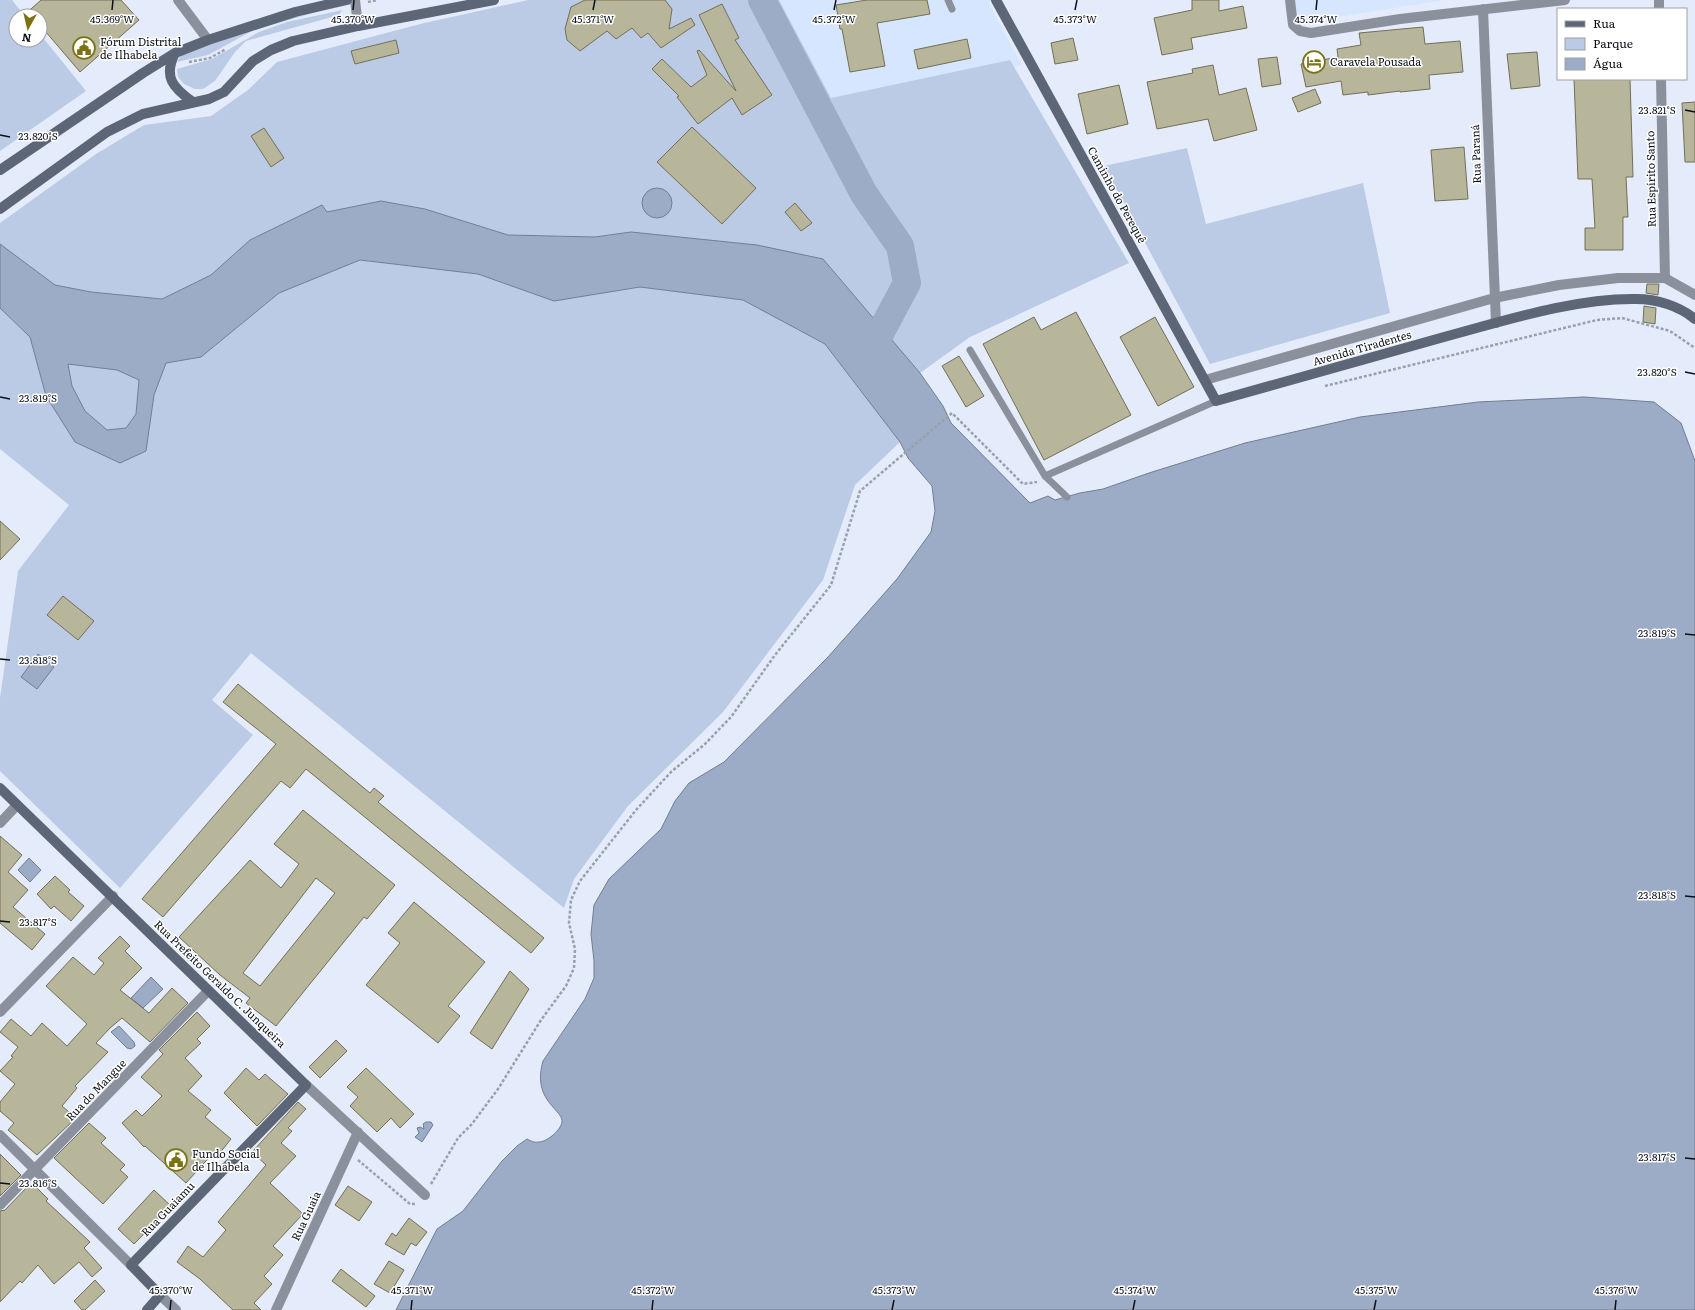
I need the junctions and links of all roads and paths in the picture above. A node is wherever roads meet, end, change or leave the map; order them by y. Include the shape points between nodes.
1 (178, 0) edge
2 (347, 0) edge
3 (355, 0) edge
4 (494, 0) edge
5 (948, 0) edge
6 (996, 0) edge
7 (1290, 0) edge
8 (1565, 0) edge
9 (952, 8) dead end
10 (1483, 9) junction
11 (358, 26) junction
12 (208, 40) junction
13 (175, 53) junction
14 (1660, 80) edge
15 (193, 102) junction
16 (0, 170) edge
17 (0, 209) edge
18 (1664, 278) junction
19 (1695, 295) edge
20 (1494, 298) junction
21 (1695, 319) edge
22 (1496, 323) junction
23 (1695, 348) edge
24 (970, 350) dead end
25 (1205, 380) junction
26 (1319, 387) dead end
27 (1216, 401) junction
28 (1047, 478) junction
29 (1067, 497) dead end
30 (0, 788) edge
31 (17, 805) junction
32 (0, 823) edge
33 (113, 896) junction
34 (208, 991) junction
35 (0, 1012) edge
36 (306, 1085) junction
37 (358, 1132) junction
38 (0, 1135) edge
39 (354, 1157) dead end
40 (35, 1170) junction
41 (425, 1195) junction
42 (0, 1205) edge
43 (131, 1265) junction
44 (160, 1295) junction
45 (147, 1310) edge
46 (176, 1310) edge
47 (276, 1310) edge

1 - 12 street
2 - 12 main road via 295,12
3 - 11 street
4 - 11 main road
5 - 9 lane
6 - 25 main road, Caminho do Perequê
7 - 10 street via 1293,25 1300,31 1311,33
8 - 10 street
10 - 20 street, Rua Paraná
11 - 15 main road via 293,41 271,50 253,61 224,92 209,99
12 - 13 main road
13 - 15 main road via 169,70 172,82 179,92
13 - 16 main road
14 - 18 street, Rua Espírito Santo
15 - 17 main road via 143,114 107,132
18 - 19 street, Avenida Tiradentes
18 - 20 street, Avenida Tiradentes via 1618,278
20 - 22 street, Rua Paraná
20 - 25 street, Avenida Tiradentes
21 - 22 main road, Avenida Tiradentes via 1672,306 1637,299 1588,302
22 - 27 main road, Avenida Tiradentes
23 - 26 path via 1670,331 1622,318 1597,320
24 - 28 lane
25 - 27 main road, Caminho do Perequê
27 - 28 lane, Avenida Tiradentes
28 - 29 lane
28 - 41 path via 1023,484 952,413 860,491 830,585 731,717 705,744 671,772 636,810 580,881 571,900 569,923 575,949 574,968 566,986 541,1020 498,1089 458,1138
30 - 31 main road, Rua Prefeito Geraldo C. Junqueira
31 - 32 street
31 - 33 main road, Rua Prefeito Geraldo C. Junqueira
33 - 34 main road, Rua Prefeito Geraldo C. Junqueira
33 - 35 street
34 - 36 main road, Rua Prefeito Geraldo C. Junqueira
34 - 40 street, Rua do Mangue
36 - 37 street, Rua Prefeito Geraldo C. Junqueira
36 - 43 main road, Rua Guaiamu
37 - 41 street, Rua Prefeito Geraldo C. Junqueira
37 - 47 street, Rua Guaia
38 - 40 street
39 - 41 path via 410,1204 415,1204
40 - 42 street, Rua do Mangue
40 - 43 street
43 - 44 main road
44 - 45 main road
44 - 46 street

